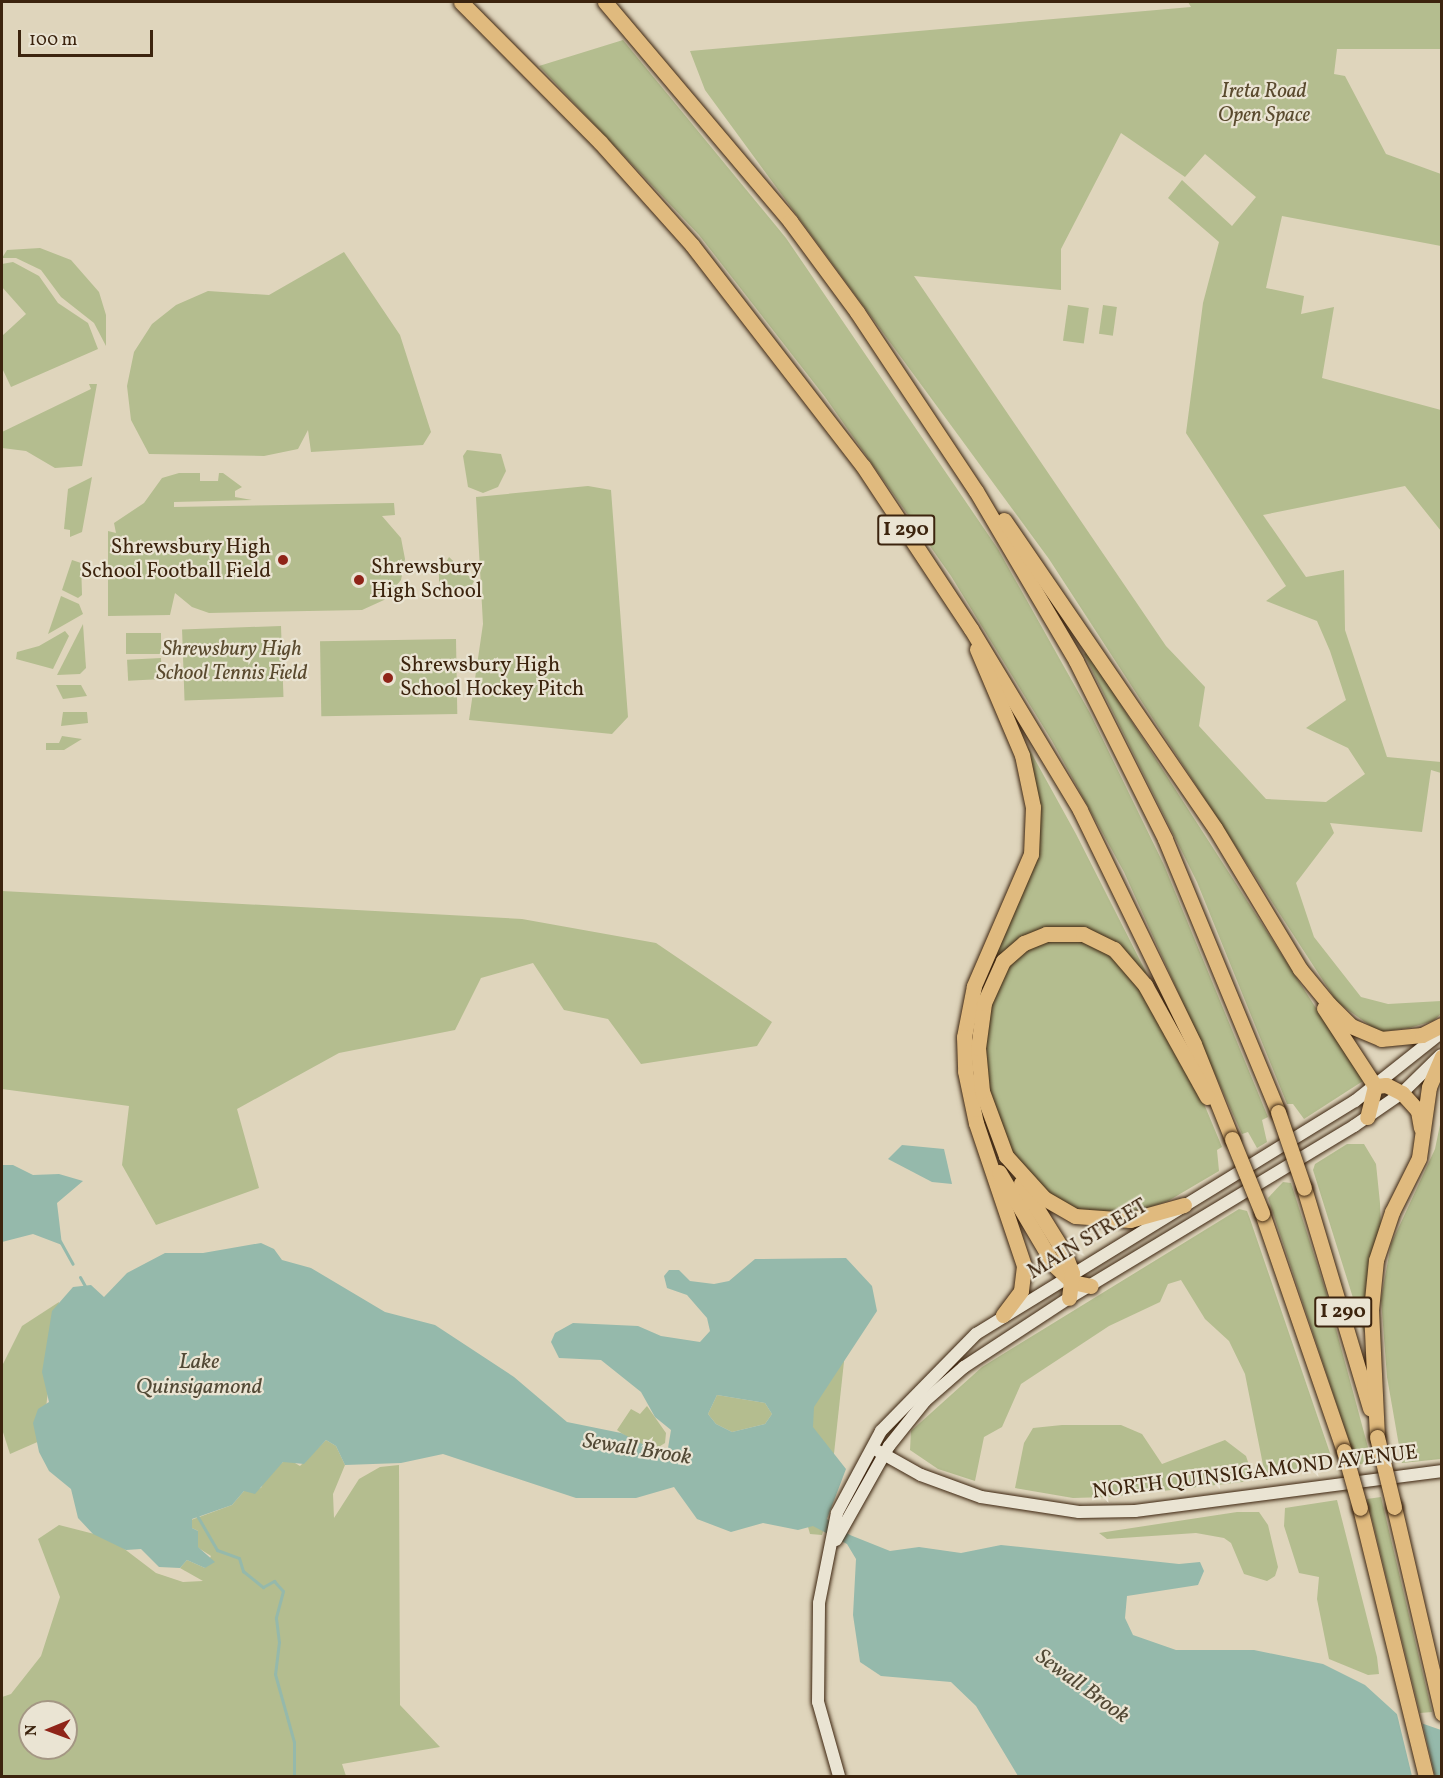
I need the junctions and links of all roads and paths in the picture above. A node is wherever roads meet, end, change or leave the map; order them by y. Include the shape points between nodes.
1 (461, 2) edge
2 (605, 2) edge
3 (954, 456) junction
4 (971, 629) junction
5 (1300, 969) junction
6 (1442, 1025) edge
7 (1442, 1032) edge
8 (1442, 1056) edge
9 (1375, 1086) junction
10 (1402, 1093) junction
11 (1367, 1117) junction
12 (1229, 1134) junction
13 (981, 1138) junction
14 (1421, 1149) junction
15 (1006, 1156) junction
16 (1184, 1205) junction
17 (1070, 1277) junction
18 (1091, 1286) junction
19 (1069, 1298) junction
20 (1003, 1315) junction
21 (1377, 1437) junction
22 (872, 1445) junction
23 (883, 1455) junction
24 (1442, 1471) edge
25 (842, 1517) junction
26 (1441, 1712) edge
27 (838, 1776) edge
28 (1426, 1776) edge

1 - 4 highway, I 290 via 636,181 753,319 863,466
2 - 3 highway, I 290 via 790,221
3 - 5 highway via 1120,686
3 - 21 highway, I 290, bridge via 1035,590 1120,747 1212,944 1304,1188
4 - 12 highway, I 290 via 1080,810 1116,880 1194,1044
4 - 13 highway via 984,672 1022,755 1033,824 1026,867 967,1009 964,1071
5 - 6 highway via 1351,1026 1372,1037 1410,1037
5 - 9 highway
7 - 9 main road, MAIN STREET
8 - 10 main road, MAIN STREET
8 - 14 highway via 1429,1087
9 - 10 highway via 1386,1085
9 - 11 highway
9 - 16 main road, MAIN STREET
10 - 11 main road, MAIN STREET
10 - 14 highway via 1420,1118
11 - 18 main road, MAIN STREET
12 - 15 highway via 1124,957 1088,936 1046,934 1024,943 1003,961 980,1018 982,1091
12 - 28 highway, I 290, bridge via 1262,1213 1344,1451
13 - 17 highway via 1036,1240
13 - 20 highway via 1024,1266 1021,1291
14 - 21 highway via 1388,1222 1374,1277
15 - 16 highway via 1044,1198 1075,1216 1130,1220
15 - 17 highway
16 - 17 main road, MAIN STREET
17 - 18 highway
17 - 19 highway
17 - 20 main road, MAIN STREET
18 - 19 main road, MAIN STREET
19 - 23 main road, MAIN STREET via 964,1367 925,1401
20 - 22 main road, MAIN STREET via 944,1363
21 - 26 highway, I 290, bridge
22 - 23 main road, NORTH QUINSIGAMOND AVENUE
22 - 25 main road, MAIN STREET
23 - 24 main road, NORTH QUINSIGAMOND AVENUE via 921,1475 981,1497 1079,1512 1135,1511
23 - 25 main road, MAIN STREET
25 - 27 main road, MAIN STREET via 830,1549 819,1603 815,1657 823,1732

